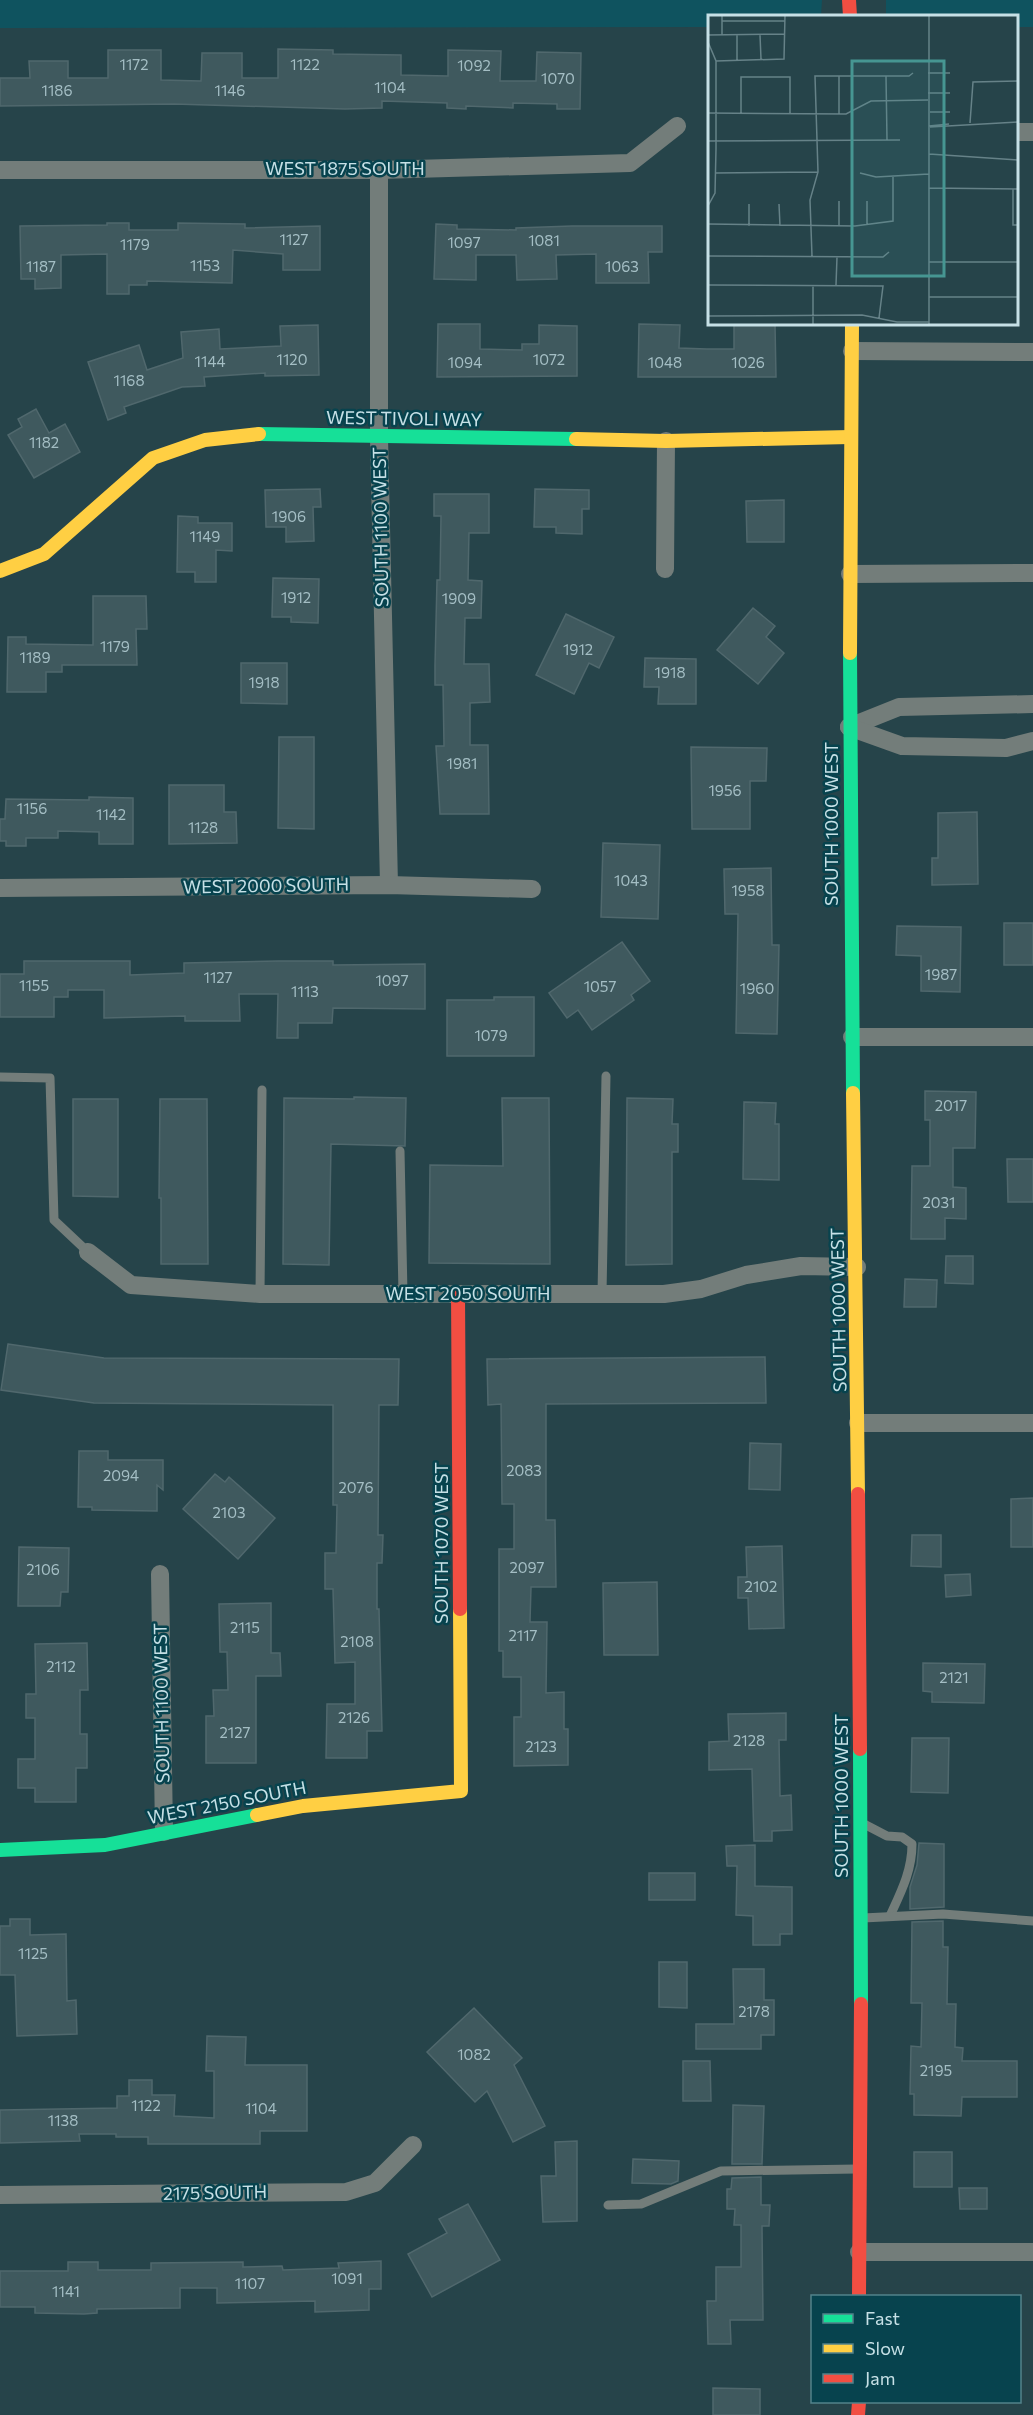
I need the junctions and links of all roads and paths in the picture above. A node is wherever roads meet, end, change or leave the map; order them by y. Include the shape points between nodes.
1 (849, 0) edge
2 (850, 15) edge
3 (677, 126) dead end
4 (0, 170) edge
5 (380, 170) junction
6 (852, 326) edge
7 (852, 351) junction
8 (1033, 352) edge
9 (380, 437) junction
10 (850, 437) junction
11 (666, 441) junction
12 (665, 569) dead end
13 (0, 571) edge
14 (1033, 573) edge
15 (850, 574) junction
16 (1033, 704) edge
17 (849, 727) junction
18 (1033, 741) edge
19 (389, 885) junction
20 (0, 888) edge
21 (532, 889) dead end
22 (852, 1037) junction
23 (1033, 1037) edge
24 (606, 1076) dead end
25 (0, 1077) edge
26 (262, 1090) dead end
27 (400, 1151) dead end
28 (88, 1252) joint
29 (857, 1267) junction
30 (260, 1294) junction
31 (403, 1294) junction
32 (458, 1294) junction
33 (602, 1294) junction
34 (858, 1423) junction
35 (1033, 1423) edge
36 (160, 1574) dead end
37 (461, 1791) joint
38 (860, 1821) junction
39 (164, 1832) junction
40 (0, 1850) edge
41 (890, 1916) junction
42 (861, 1918) junction
43 (1033, 1921) edge
44 (413, 2145) dead end
45 (860, 2169) junction
46 (0, 2195) edge
47 (608, 2205) dead end
48 (859, 2252) junction
49 (1033, 2252) edge
50 (859, 2295) edge

1 - 2 main road
3 - 5 street, WEST 1875 SOUTH via 630,163
4 - 5 street, WEST 1875 SOUTH
5 - 9 street, SOUTH 1100 WEST
6 - 7 main road, SOUTH 1000 WEST
7 - 8 street
7 - 10 main road, SOUTH 1000 WEST
9 - 11 main road, WEST TIVOLI WAY
9 - 13 main road, WEST TIVOLI WAY via 249,434 206,441 153,458 44,554
9 - 19 street, SOUTH 1100 WEST
10 - 11 main road, WEST TIVOLI WAY
10 - 15 main road, SOUTH 1000 WEST
11 - 12 street
14 - 15 street
15 - 17 main road, SOUTH 1000 WEST
16 - 17 street via 899,707
17 - 18 street via 903,746 1006,748
17 - 22 main road, SOUTH 1000 WEST
19 - 20 street, WEST 2000 SOUTH
19 - 21 street, WEST 2000 SOUTH
22 - 23 street
22 - 29 main road, SOUTH 1000 WEST
24 - 33 lane
25 - 28 lane via 50,1078 54,1220
26 - 30 lane
27 - 31 lane
28 - 30 street, WEST 2050 SOUTH via 131,1285
29 - 33 street, WEST 2050 SOUTH via 801,1266 664,1294
29 - 34 main road, SOUTH 1000 WEST
30 - 31 street, WEST 2050 SOUTH
31 - 32 street, WEST 2050 SOUTH
32 - 33 street, WEST 2050 SOUTH
32 - 37 main road, SOUTH 1070 WEST
34 - 35 street
34 - 38 main road, SOUTH 1000 WEST
36 - 39 street, SOUTH 1100 WEST
37 - 39 main road, WEST 2150 SOUTH via 303,1806
38 - 41 lane via 912,1844 908,1875
38 - 42 main road, SOUTH 1000 WEST
39 - 40 main road, WEST 2150 SOUTH via 105,1845
41 - 42 lane
41 - 43 lane via 943,1914
42 - 45 main road, SOUTH 1000 WEST
44 - 46 street, 2175 SOUTH via 375,2183 346,2192
45 - 47 lane via 721,2171 641,2204
45 - 48 main road, SOUTH 1000 WEST
48 - 49 street
48 - 50 main road, SOUTH 1000 WEST

